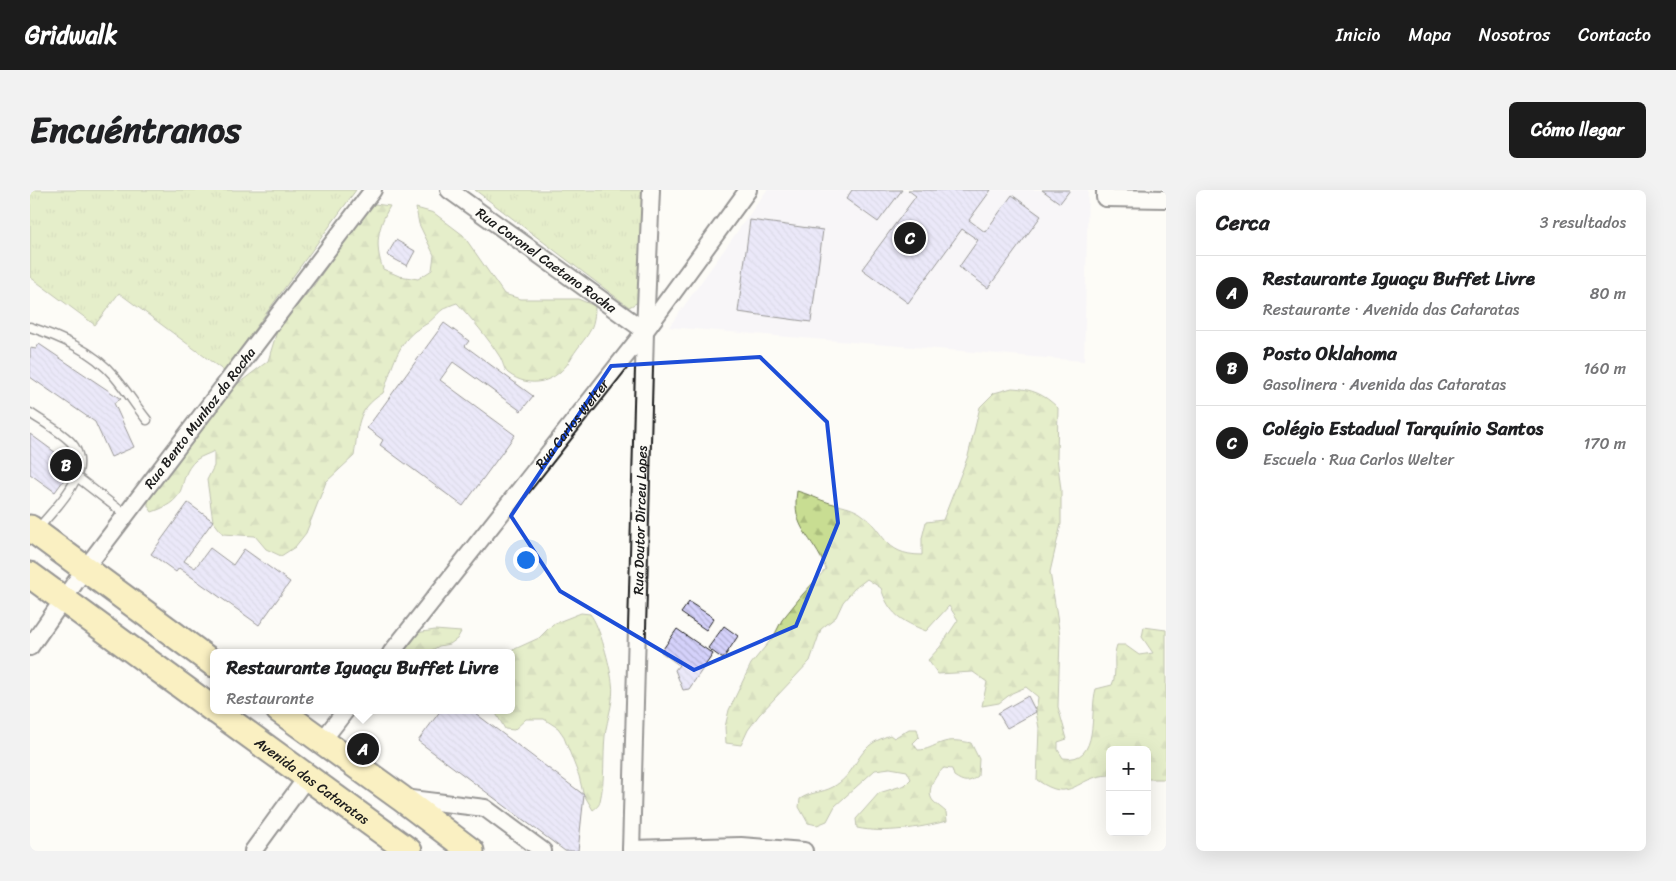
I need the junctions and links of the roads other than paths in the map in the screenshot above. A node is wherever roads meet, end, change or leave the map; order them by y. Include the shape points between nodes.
1 (372, 190) edge
2 (449, 190) edge
3 (651, 190) edge
4 (748, 190) edge
5 (1105, 194) edge
6 (1166, 199) edge
7 (30, 327) edge
8 (645, 331) junction
9 (30, 413) edge
10 (147, 420) dead end
11 (78, 478) junction
12 (126, 515) junction
13 (33, 530) edge
14 (84, 570) junction
15 (30, 575) edge
16 (63, 600) junction
17 (30, 648) edge
18 (394, 649) edge
19 (210, 661) edge
20 (210, 706) edge
21 (220, 714) edge
22 (285, 714) edge
23 (343, 714) edge
24 (322, 741) junction
25 (307, 777) junction
26 (401, 798) junction
27 (631, 850) edge
28 (253, 851) edge
29 (409, 851) edge
30 (471, 851) edge
31 (543, 851) edge
32 (804, 851) edge

1 - 12 street, Rua Bento Munhoz da Rocha
2 - 8 street, Rua Coronel Caetano Rocha
3 - 8 street, Rua Doutor Dirceu Lopes
4 - 8 street, Rua Carlos Welter
5 - 6 street
7 - 10 lane via 87,352 113,375
8 - 18 street, Rua Carlos Welter
8 - 27 street, Rua Doutor Dirceu Lopes
9 - 11 lane via 73,444 80,460
11 - 12 lane
11 - 13 lane
12 - 14 street, Rua Bento Munhoz da Rocha
13 - 14 main road
14 - 16 street, Rua Bento Munhoz da Rocha
14 - 19 main road
15 - 16 main road, Avenida das Cataratas
16 - 17 street, Rua Bento Munhoz da Rocha
16 - 20 main road, Avenida das Cataratas
21 - 25 main road, Avenida das Cataratas
22 - 24 main road
23 - 24 street
24 - 26 main road
25 - 28 street
25 - 29 main road, Avenida das Cataratas
26 - 30 main road
26 - 31 street via 485,808
27 - 32 street via 741,846

